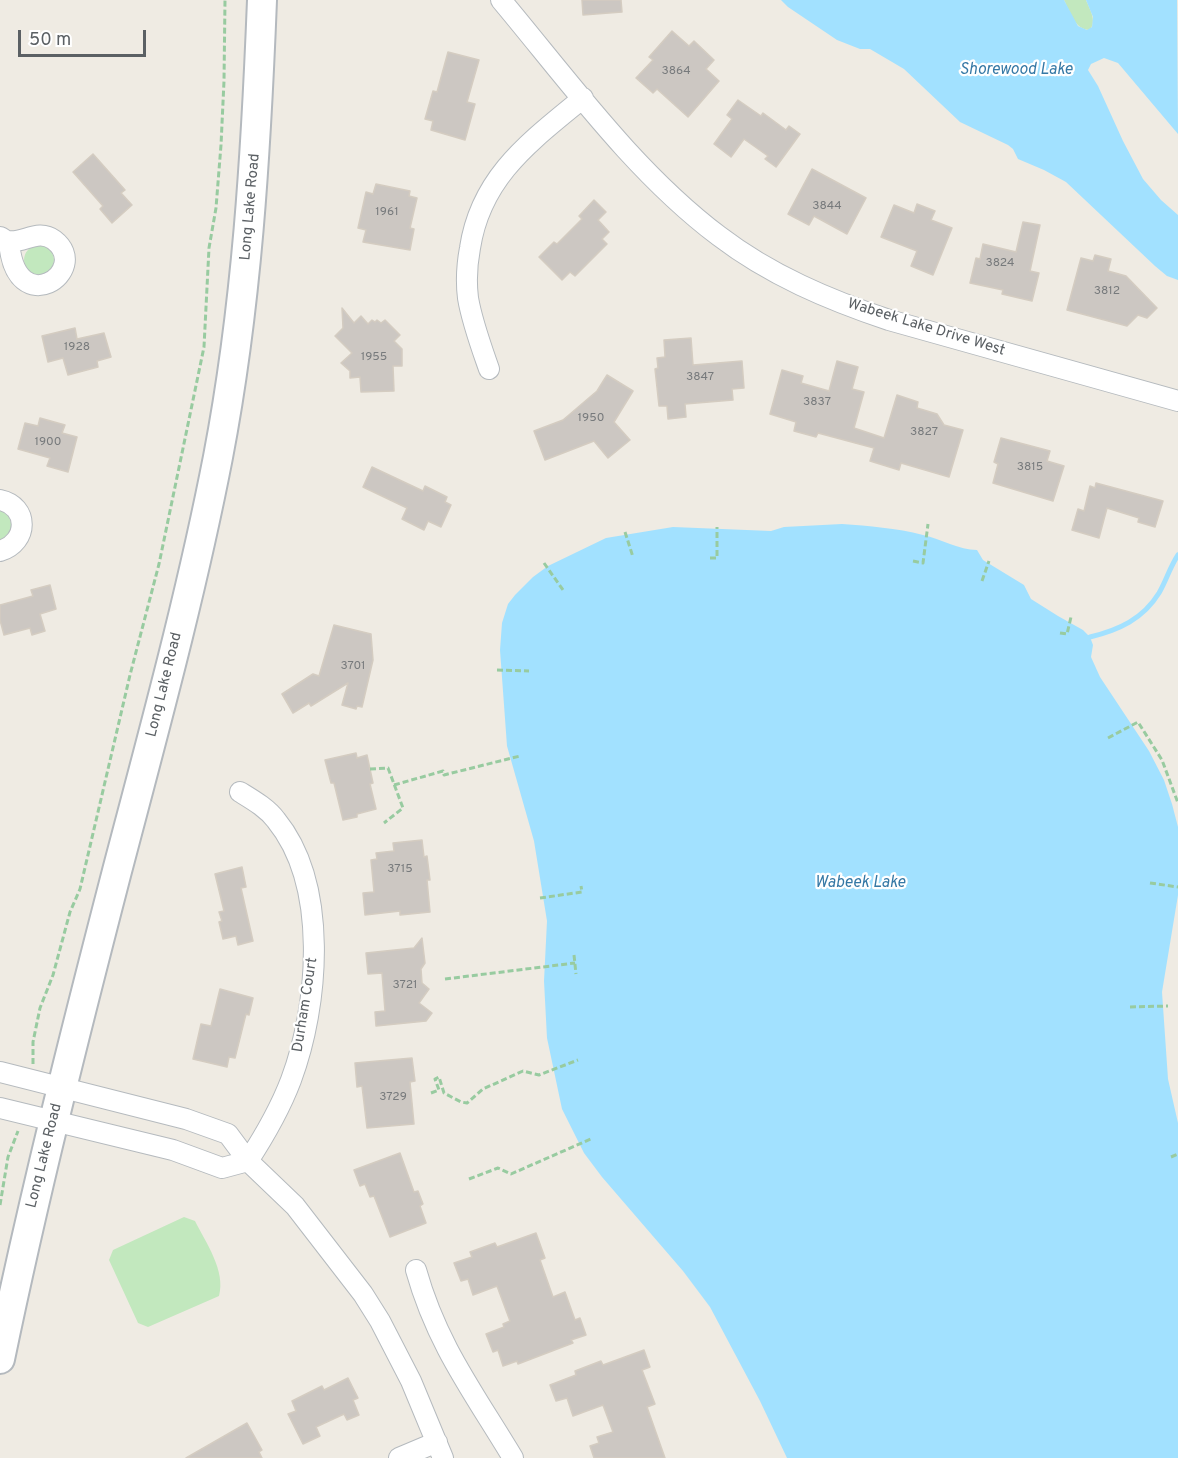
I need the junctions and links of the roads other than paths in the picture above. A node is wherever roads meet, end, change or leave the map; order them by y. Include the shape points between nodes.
1 (262, 0) edge
2 (501, 0) edge
3 (583, 98) junction
4 (489, 369) dead end
5 (1178, 401) edge
6 (0, 500) edge
7 (0, 550) edge
8 (240, 792) dead end
9 (0, 1072) edge
10 (62, 1088) junction
11 (0, 1108) edge
12 (54, 1121) junction
13 (248, 1161) junction
14 (416, 1270) dead end
15 (0, 1359) edge
16 (440, 1450) edge
17 (399, 1458) edge
18 (513, 1458) edge

1 - 10 main road, Long Lake Road via 250,222 218,455 153,734
2 - 3 street, Wabeek Lake Drive West
3 - 4 street via 519,152 483,201 469,254 468,296
3 - 5 street, Wabeek Lake Drive West via 647,172 698,220 748,257 788,280 889,320
6 - 7 street via 15,508 22,528 15,543
8 - 13 street, Durham Court via 275,818 299,857 310,900 314,946 307,1020 292,1078 268,1130
9 - 10 street
10 - 12 main road, Long Lake Road
10 - 13 street via 209,1126 228,1134
11 - 12 street
12 - 13 street via 173,1150 222,1168
12 - 15 main road, Long Lake Road
13 - 16 street via 295,1206 363,1294 407,1372
14 - 18 street via 442,1341
16 - 17 street

